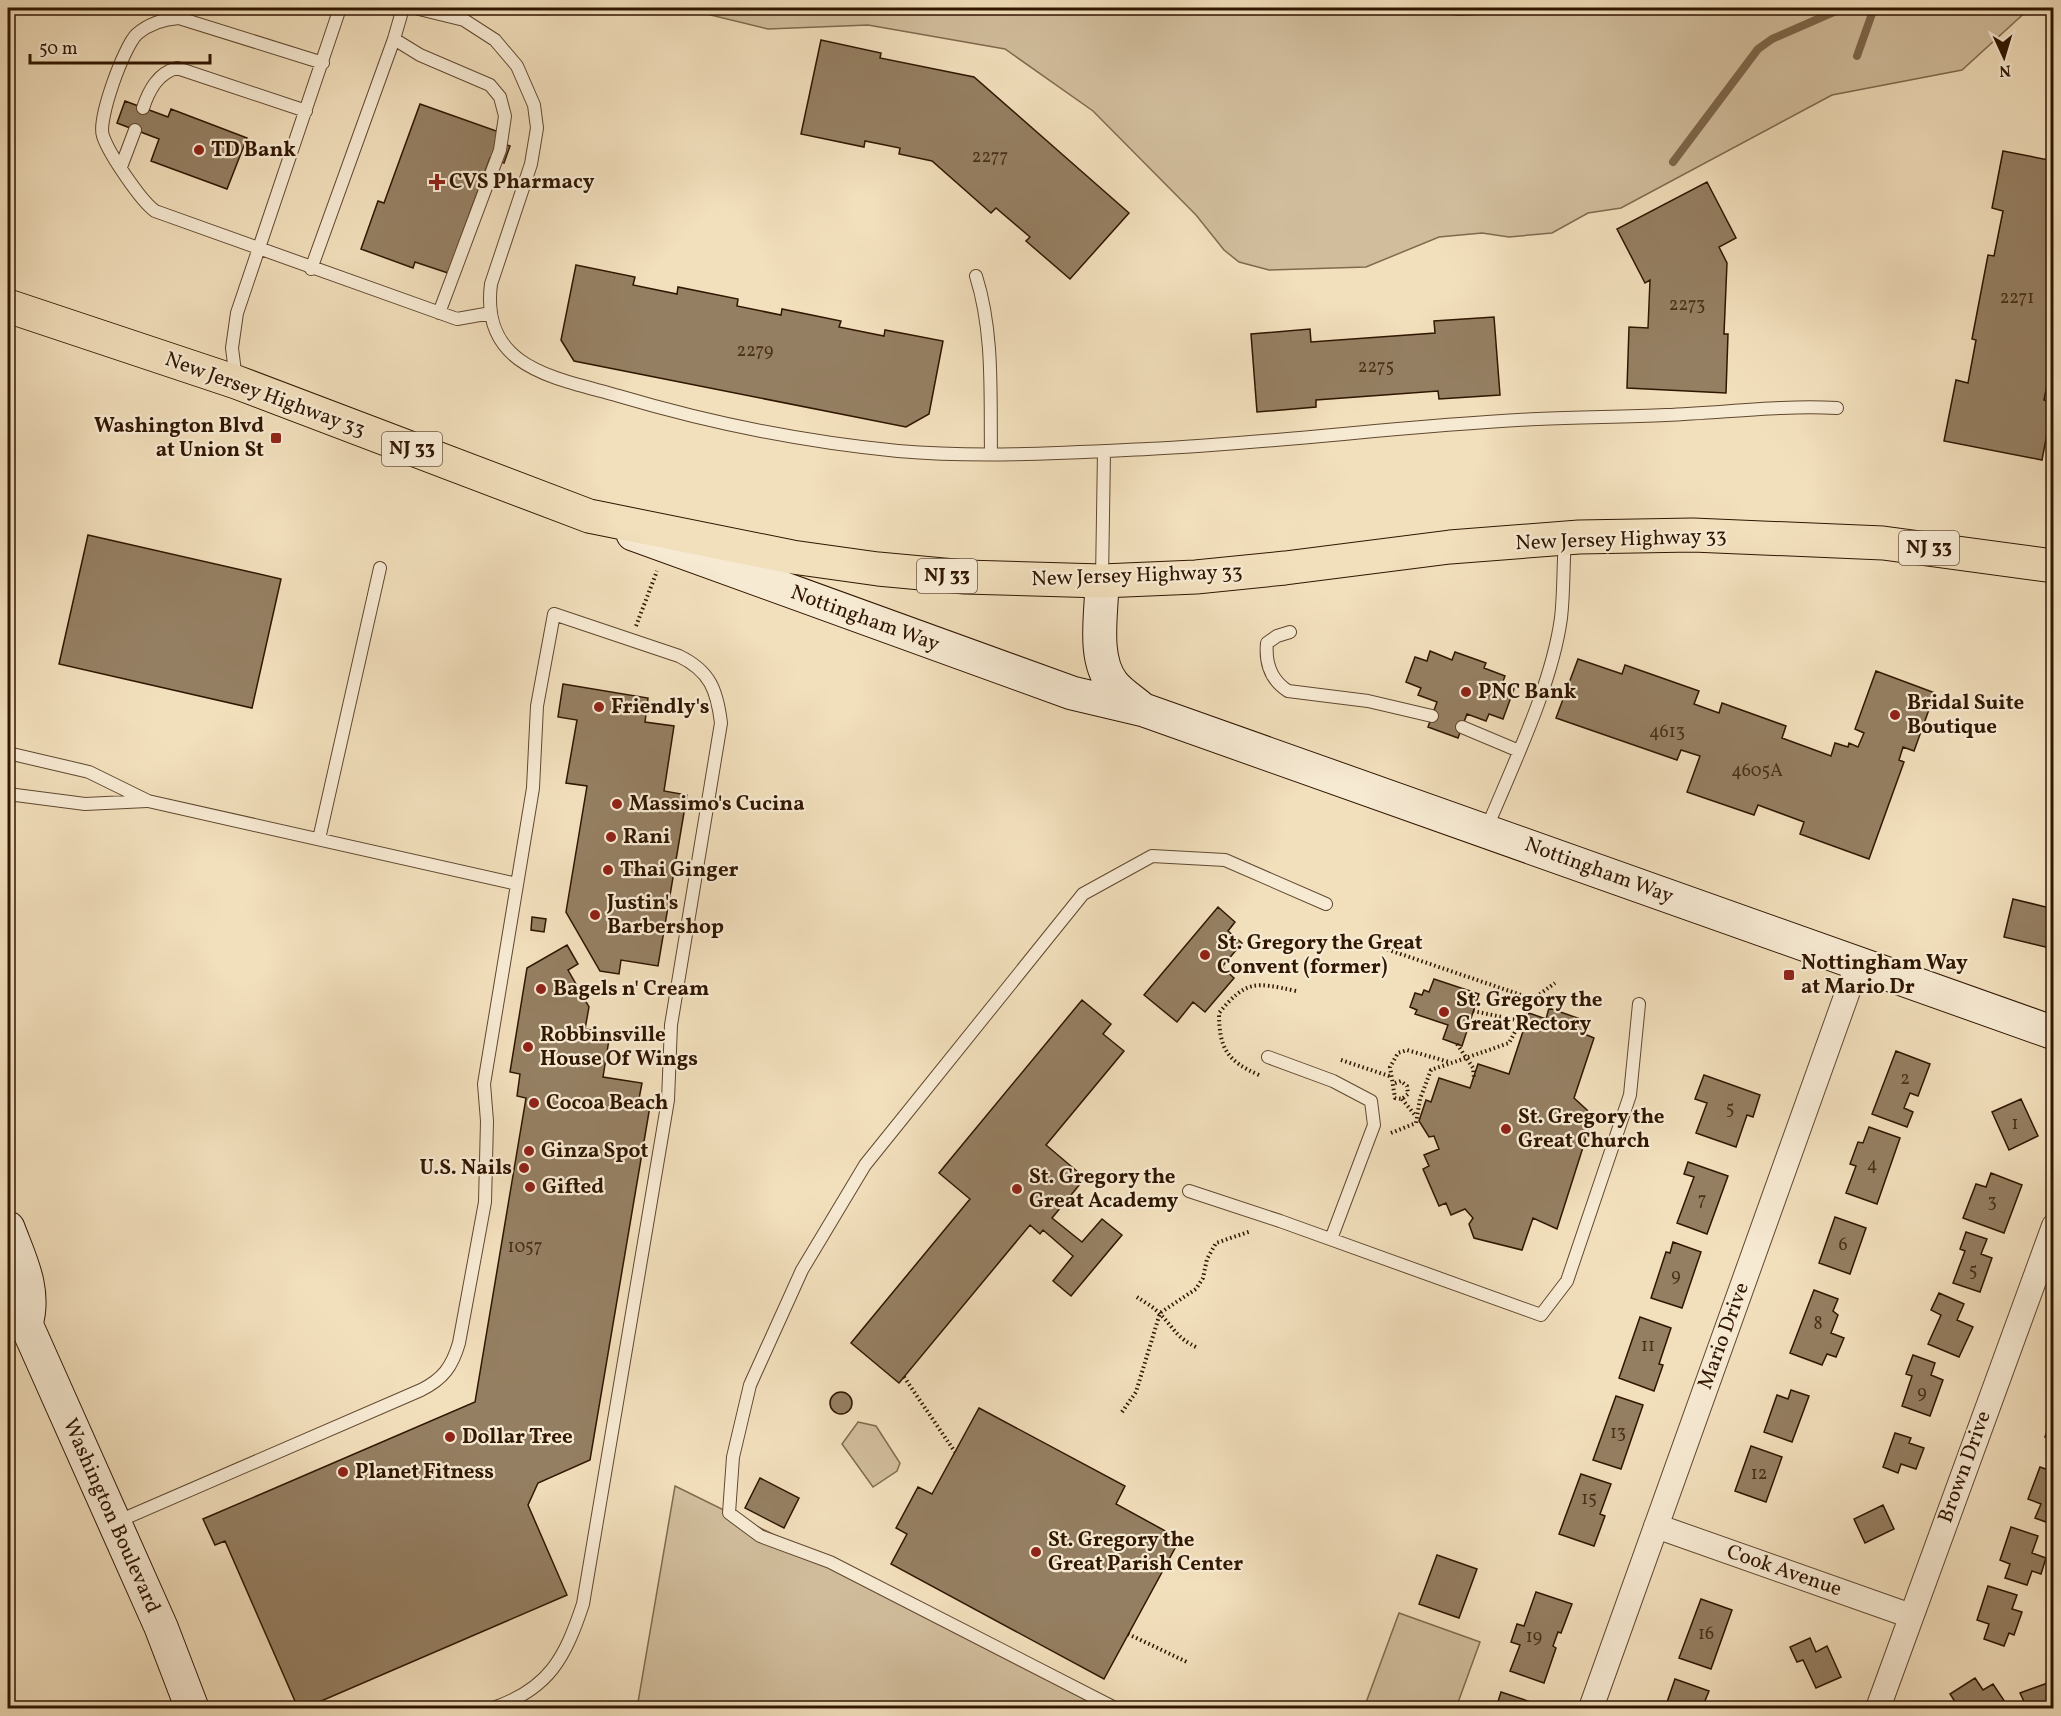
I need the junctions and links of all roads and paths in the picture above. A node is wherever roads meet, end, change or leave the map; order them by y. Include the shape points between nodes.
1 (340, 8) edge
2 (403, 8) edge
3 (415, 8) edge
4 (181, 13) edge
5 (394, 39) junction
6 (322, 63) junction
7 (143, 108) dead end
8 (306, 111) junction
9 (135, 130) dead end
10 (122, 167) junction
11 (258, 250) junction
12 (311, 269) junction
13 (976, 276) dead end
14 (8, 306) edge
15 (439, 313) junction
16 (491, 313) junction
17 (236, 382) junction
18 (1837, 408) dead end
19 (1104, 451) junction
20 (991, 453) junction
21 (589, 516) junction
22 (1565, 538) junction
23 (667, 547) junction
24 (2054, 566) edge
25 (380, 568) dead end
26 (1102, 581) junction
27 (1290, 632) dead end
28 (630, 640) junction
29 (1144, 710) junction
30 (1432, 716) dead end
31 (1462, 727) dead end
32 (1519, 751) junction
33 (8, 753) edge
34 (8, 794) edge
35 (148, 801) junction
36 (1486, 831) junction
37 (319, 839) junction
38 (517, 884) junction
39 (1326, 904) dead end
40 (1383, 948) dead end
41 (1858, 963) junction
42 (1555, 983) dead end
43 (1296, 991) dead end
44 (1533, 999) junction
45 (1639, 1004) dead end
46 (1473, 1011) dead end
47 (1521, 1020) junction
48 (1526, 1022) dead end
49 (2054, 1033) edge
50 (1457, 1044) dead end
51 (1466, 1056) junction
52 (1268, 1057) dead end
53 (1341, 1060) dead end
54 (1450, 1062) junction
55 (1261, 1075) dead end
56 (1392, 1077) junction
57 (1474, 1078) dead end
58 (1395, 1083) junction
59 (1402, 1099) junction
60 (1415, 1115) junction
61 (1373, 1128) junction
62 (1189, 1191) dead end
63 (2054, 1226) edge
64 (8, 1228) edge
65 (1254, 1230) dead end
66 (1331, 1239) junction
67 (1137, 1297) dead end
68 (1160, 1313) junction
69 (17, 1318) edge
70 (1198, 1348) dead end
71 (904, 1377) dead end
72 (1122, 1412) dead end
73 (955, 1452) dead end
74 (113, 1523) junction
75 (1656, 1526) junction
76 (1911, 1616) junction
77 (1128, 1634) dead end
78 (1189, 1663) dead end
79 (192, 1708) edge
80 (493, 1708) edge
81 (1115, 1708) edge
82 (1591, 1708) edge
83 (1878, 1708) edge

1 - 6 lane
2 - 5 lane
3 - 16 lane via 464,20 495,40 517,66 534,105 537,128 531,164 491,284
4 - 6 lane
4 - 10 lane via 147,27 135,35 127,48 101,120 102,136
5 - 12 lane
5 - 15 lane via 420,56 490,84 500,97 505,116 500,150
6 - 8 lane
7 - 8 lane via 158,78 177,68
8 - 11 lane
9 - 10 lane
10 - 11 lane via 144,203 155,212
11 - 12 lane
11 - 17 lane via 237,313 232,348
12 - 15 lane
13 - 20 lane via 988,330
14 - 17 main road, New Jersey Highway 33 / NJ 33
15 - 16 lane via 457,319
16 - 20 lane via 506,348 517,360 538,372 638,402 776,435 899,451
17 - 21 main road, New Jersey Highway 33 / NJ 33
18 - 19 lane via 1791,406 1712,414 1536,419 1217,446
19 - 20 lane
19 - 26 lane
21 - 23 street, Nottingham Way
21 - 26 main road, New Jersey Highway 33 / NJ 33 via 878,569 976,578
22 - 24 main road, New Jersey Highway 33 / NJ 33 via 1803,538 1883,543
22 - 26 main road, New Jersey Highway 33 / NJ 33 via 1450,547 1196,577
22 - 32 lane via 1561,618 1553,657
23 - 28 path
23 - 29 street, Nottingham Way via 1072,693
25 - 37 lane
26 - 29 street, Nottingham Way via 1104,666 1113,684
27 - 30 lane via 1268,643 1266,655 1279,685 1288,690 1368,701
28 - 38 lane via 554,614 537,706 533,788
28 - 80 lane via 698,665 718,701 721,723 671,1025 668,1100 583,1604 569,1645 546,1678 517,1700
29 - 36 street, Nottingham Way
31 - 32 lane
32 - 36 lane
33 - 35 lane via 89,772
34 - 35 lane via 86,804
35 - 37 lane
36 - 41 street, Nottingham Way
37 - 38 lane
38 - 74 lane via 484,1084 485,1202 452,1364 440,1381
39 - 81 lane via 1225,860 1152,856 1083,894 865,1165 802,1270 750,1385 733,1457 729,1513 760,1536 830,1562
40 - 44 path
41 - 49 street, Nottingham Way
41 - 75 street, Mario Drive
42 - 44 path
43 - 55 path via 1269,985 1250,986 1235,993 1219,1013 1222,1047 1239,1066
44 - 47 path
45 - 66 lane via 1630,1095 1567,1281 1541,1315
46 - 47 path
47 - 48 path
47 - 51 path via 1509,1043
50 - 51 path
51 - 54 path
51 - 57 path
52 - 61 lane via 1333,1081 1371,1101 1375,1114
53 - 56 path
54 - 56 path via 1407,1050 1398,1053 1390,1067
54 - 60 path via 1431,1070
56 - 58 path
58 - 59 path via 1395,1098
58 - 59 path via 1407,1086 1408,1094
59 - 60 path
60 - 61 path via 1416,1123 1391,1133
61 - 66 lane
62 - 66 lane
63 - 76 street, Brown Drive
64 - 69 street, Washington Boulevard via 29,1290 31,1308
65 - 68 path via 1216,1243 1196,1288
67 - 68 path
68 - 70 path via 1184,1342
68 - 72 path via 1136,1392
69 - 74 street, Washington Boulevard
71 - 73 path
74 - 79 street, Washington Boulevard via 161,1627
75 - 76 street, Cook Avenue
75 - 82 street, Mario Drive
76 - 83 street, Brown Drive
77 - 78 path

